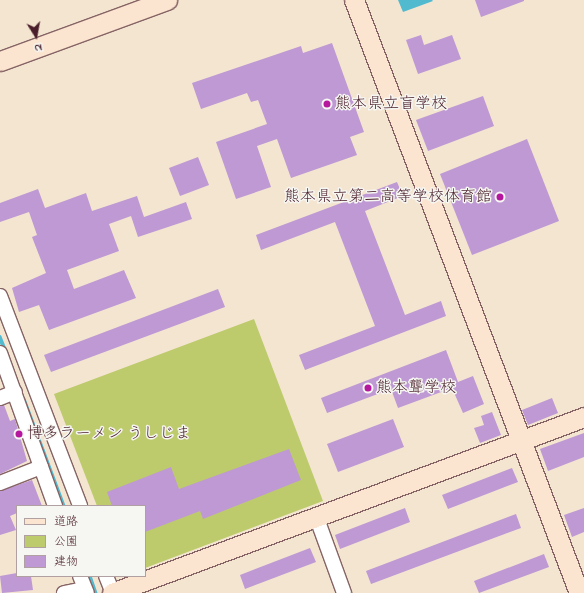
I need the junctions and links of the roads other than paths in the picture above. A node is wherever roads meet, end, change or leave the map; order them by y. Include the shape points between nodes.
1 (167, 0) edge
2 (354, 0) edge
3 (0, 61) edge
4 (0, 296) edge
5 (0, 352) edge
6 (15, 392) junction
7 (0, 398) edge
8 (584, 416) edge
9 (50, 426) junction
10 (30, 434) junction
11 (519, 440) junction
12 (41, 466) junction
13 (0, 483) edge
14 (55, 505) edge
15 (80, 505) edge
16 (316, 516) junction
17 (106, 577) edge
18 (83, 586) edge
19 (64, 593) edge
20 (112, 593) edge
21 (344, 593) edge
22 (579, 593) edge

1 - 3 street
2 - 11 street
4 - 9 street
5 - 6 street
6 - 7 street
6 - 10 street
8 - 11 street
9 - 10 street
9 - 15 street
10 - 12 street
11 - 16 street
11 - 22 street
12 - 13 street
12 - 14 street
16 - 20 street
16 - 21 street
17 - 20 street
18 - 19 street

